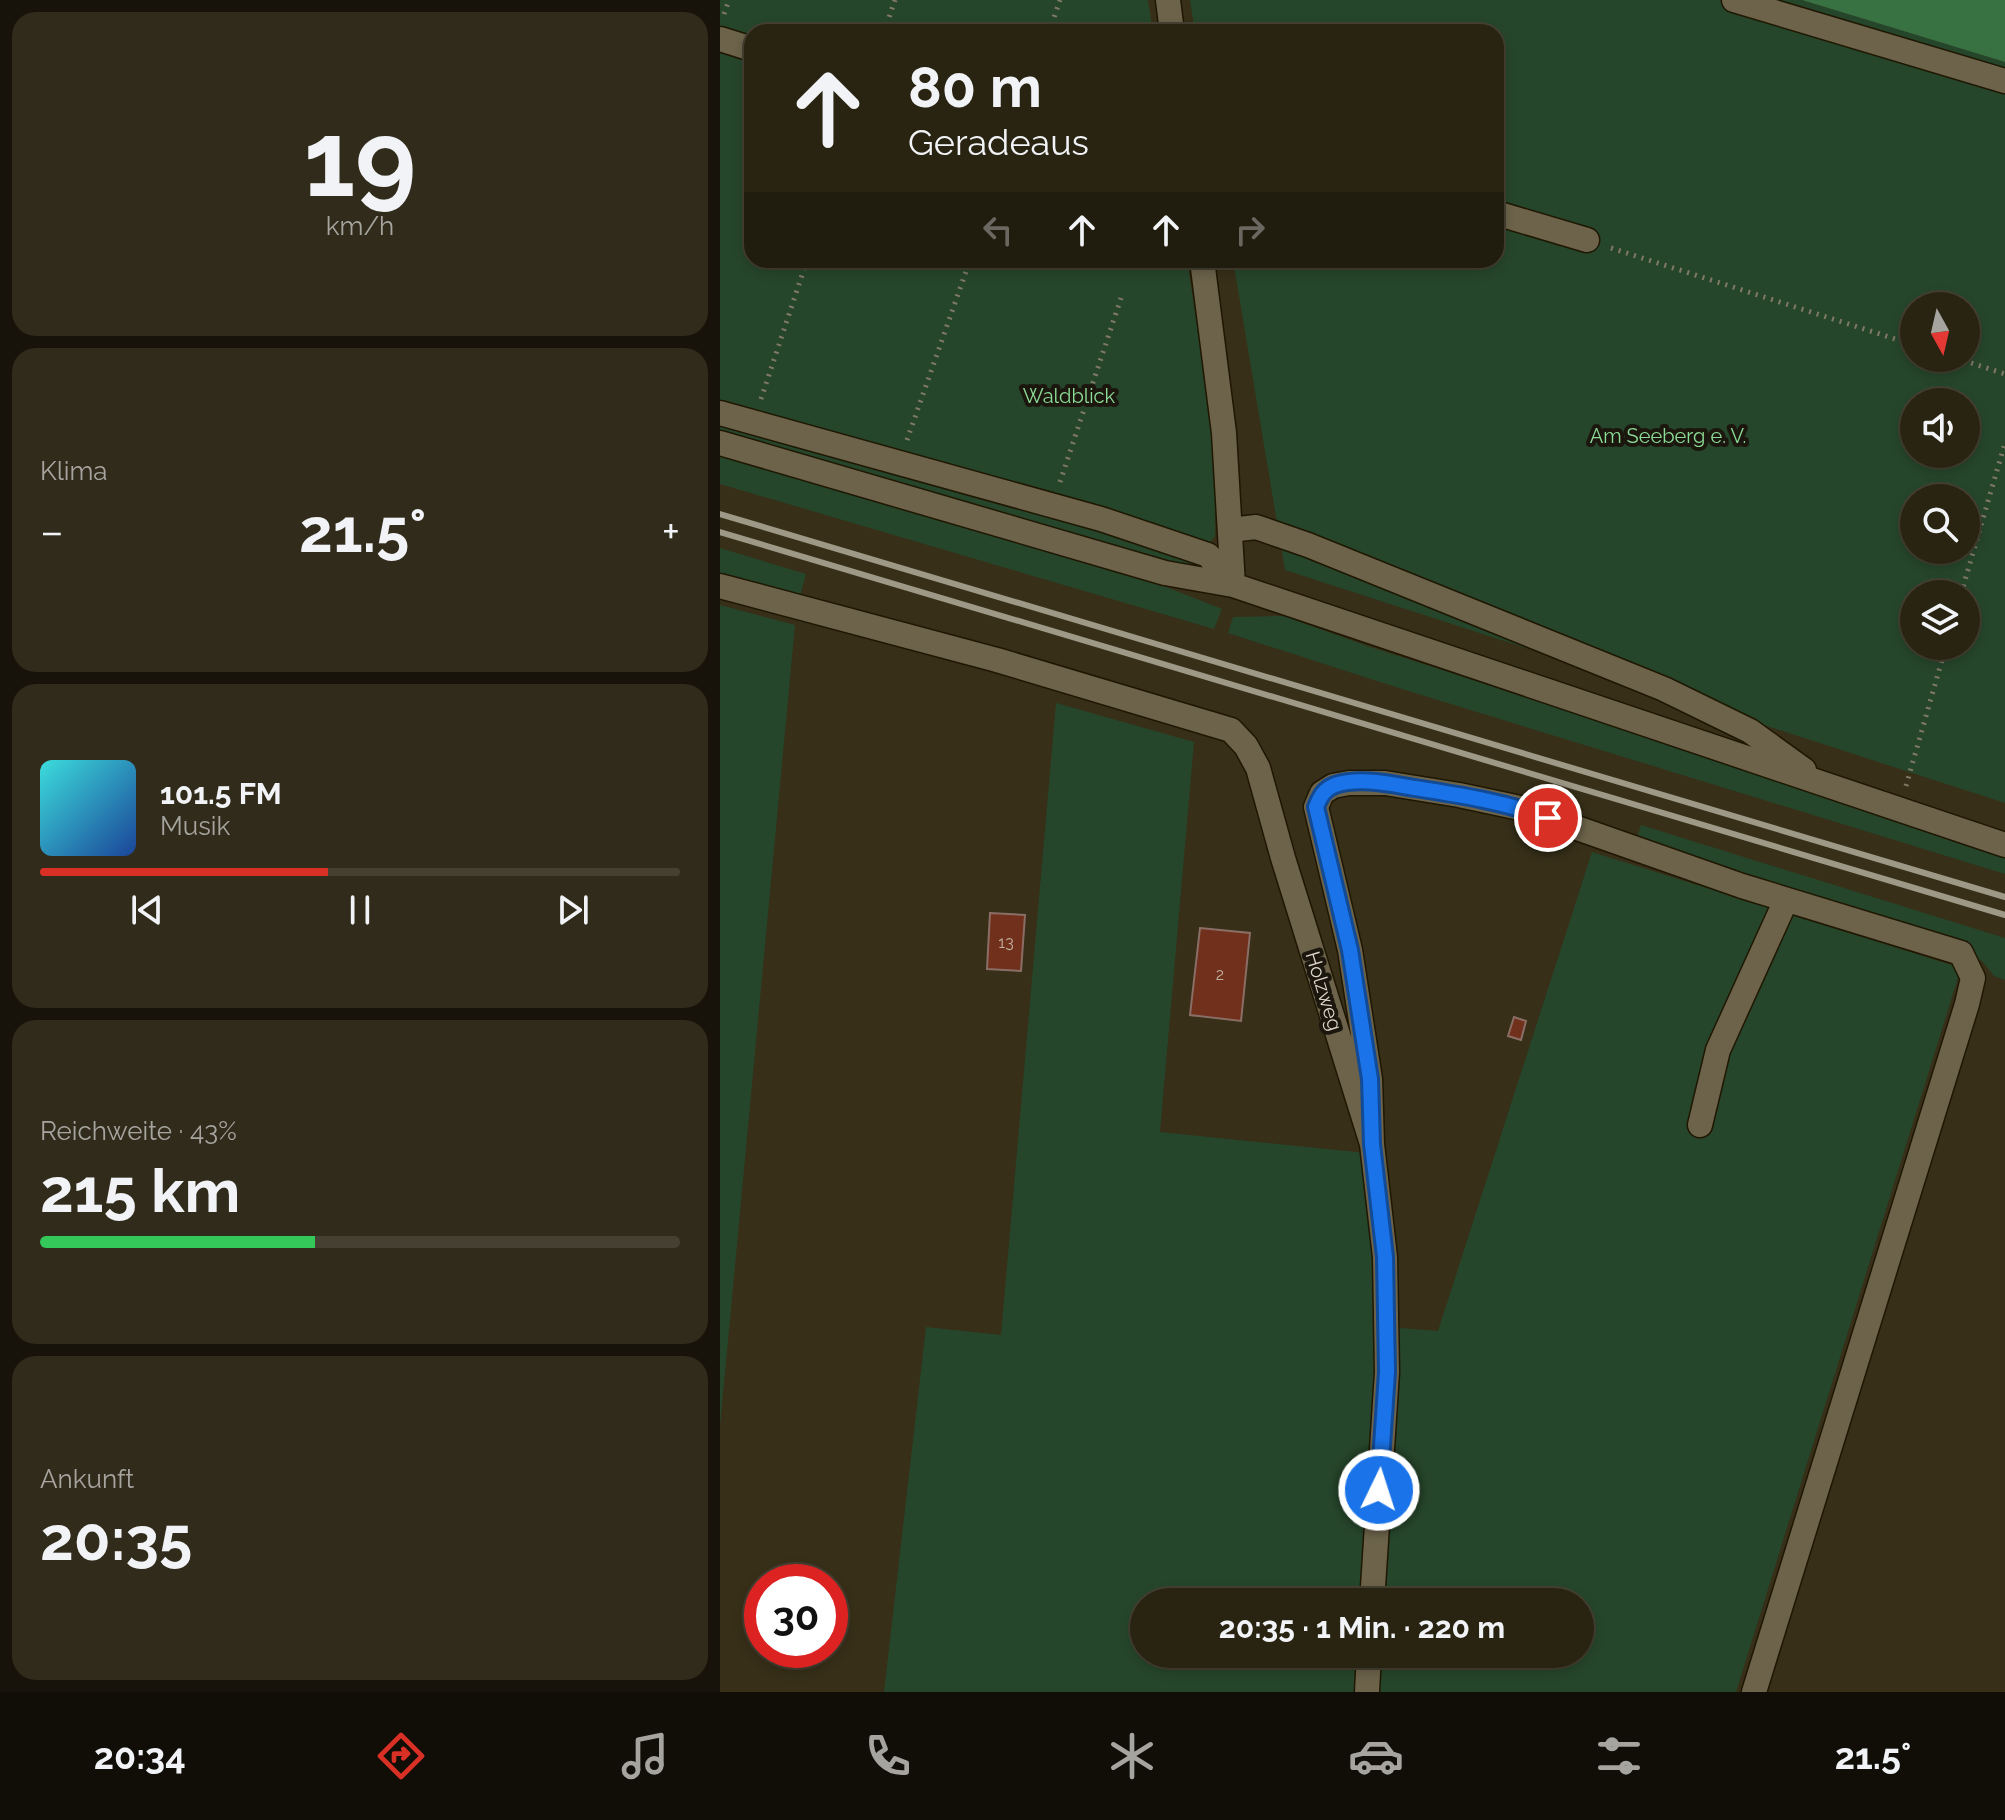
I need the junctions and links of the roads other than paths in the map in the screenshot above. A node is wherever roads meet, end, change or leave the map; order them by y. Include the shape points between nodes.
1 (1168, 0) edge
2 (1734, 0) edge
3 (1171, 24) edge
4 (720, 39) edge
5 (744, 46) edge
6 (2005, 81) edge
7 (1504, 215) edge
8 (1587, 240) road end
9 (1203, 268) edge
10 (720, 413) edge
11 (720, 443) edge
12 (1230, 530) junction
13 (1233, 585) junction
14 (720, 586) edge
15 (1826, 785) junction
16 (2005, 845) edge
17 (1786, 900) junction
18 (1700, 1125) dead end
19 (1372, 1144) junction
20 (1373, 1588) edge
21 (1368, 1668) edge
22 (1367, 1692) edge
23 (1754, 1692) edge

1 - 3 street
2 - 6 street
4 - 5 street
7 - 8 street
9 - 12 street
10 - 13 street via 1101,519 1208,555
11 - 13 street via 1165,573
12 - 13 street
12 - 15 street via 1256,527 1308,545 1664,689 1750,731
13 - 15 street
14 - 19 street, Holzweg via 1231,730 1258,768
15 - 16 street
17 - 18 street via 1718,1050
17 - 19 street via 1520,808 1385,783 1333,786 1322,793 1316,807 1352,964 1370,1079
17 - 23 street via 1961,953 1973,978
19 - 20 street, Holzweg via 1385,1257 1387,1372
21 - 22 street

